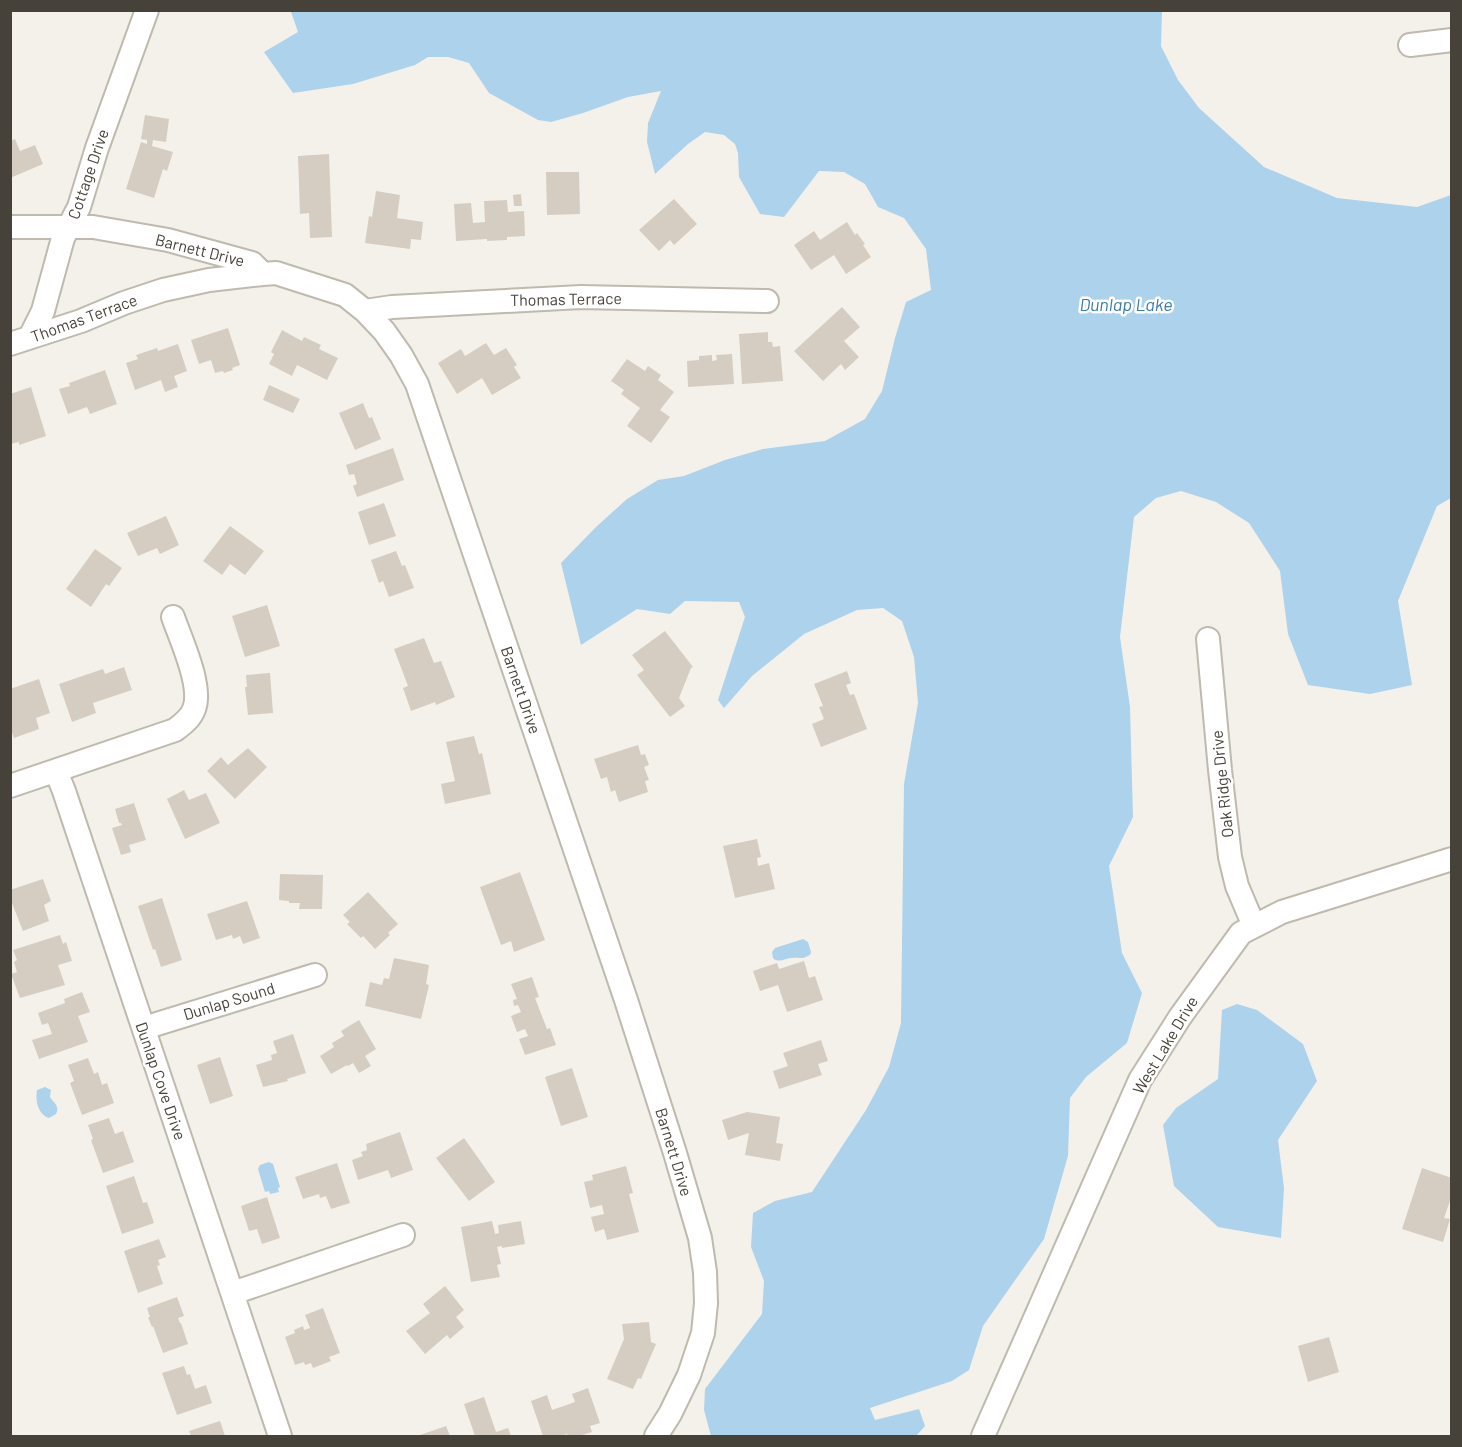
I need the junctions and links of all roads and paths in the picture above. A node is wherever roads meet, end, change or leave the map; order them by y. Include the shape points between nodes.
1 (147, 10) edge
2 (1452, 40) edge
3 (1410, 45) dead end
4 (10, 227) edge
5 (69, 227) junction
6 (263, 274) junction
7 (767, 301) dead end
8 (364, 311) junction
9 (20, 340) edge
10 (173, 617) dead end
11 (1208, 639) dead end
12 (56, 771) junction
13 (10, 786) edge
14 (1452, 859) edge
15 (1254, 926) junction
16 (315, 975) dead end
17 (144, 1028) junction
18 (403, 1235) dead end
19 (233, 1293) junction
20 (280, 1437) edge
21 (656, 1437) edge
22 (983, 1437) edge

1 - 5 street, Cottage Drive
2 - 3 street
4 - 5 street, Barnett Drive
5 - 6 street, Barnett Drive via 93,227 168,240 252,263
5 - 9 street, Cottage Drive via 42,311
6 - 8 street, Barnett Drive via 276,273 345,295
6 - 9 street, Thomas Terrace via 163,290
7 - 8 street, Thomas Terrace via 581,297
8 - 21 street, Barnett Drive via 384,331 417,384 626,1000 699,1238 705,1272 703,1333 689,1375
10 - 12 street via 196,683 196,703 187,721 175,730
11 - 15 street, Oak Ridge Drive via 1230,857
12 - 13 street
12 - 17 street, Dunlap Cove Drive
14 - 15 street, West Lake Drive via 1282,912
15 - 22 street, West Lake Drive via 1240,933 1221,958 1140,1080
16 - 17 street, Dunlap Sound
17 - 19 street, Dunlap Cove Drive
18 - 19 street
19 - 20 street, Dunlap Cove Drive

